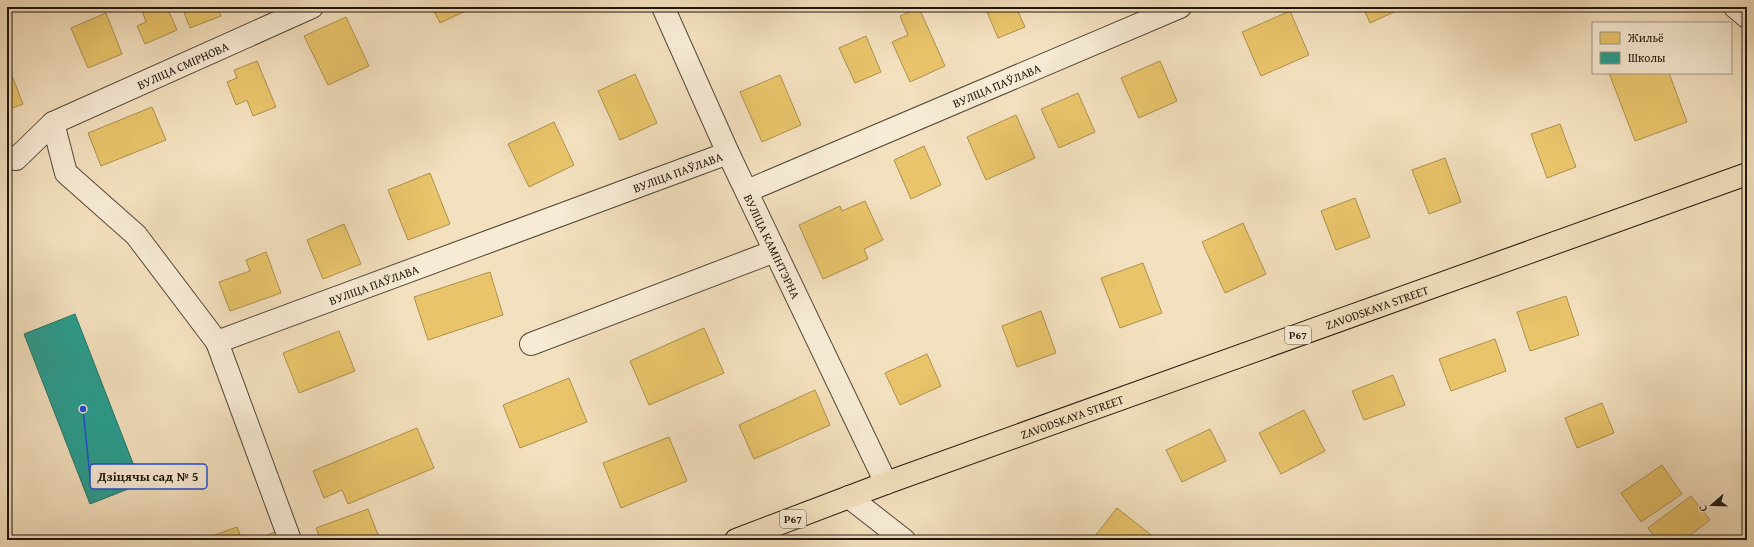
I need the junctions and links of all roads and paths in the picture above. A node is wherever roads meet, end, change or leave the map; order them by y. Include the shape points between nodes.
1 (312, 7) edge
2 (663, 7) edge
3 (1180, 7) edge
4 (1735, 7) edge
5 (1747, 17) edge
6 (53, 123) junction
7 (728, 153) junction
8 (7, 156) edge
9 (1747, 174) edge
10 (747, 191) junction
11 (775, 251) junction
12 (217, 342) junction
13 (530, 344) dead end
14 (886, 483) junction
15 (849, 497) junction
16 (290, 540) edge
17 (736, 540) edge
18 (904, 540) edge

1 - 6 street, ВУЛІЦА СМІРНОВА
2 - 7 street, ВУЛІЦА КАМІНТЭРНА
3 - 10 street, ВУЛІЦА ПАЎЛАВА
4 - 5 street
6 - 8 street via 16,159
6 - 12 street via 66,173 136,235
7 - 10 street, ВУЛІЦА КАМІНТЭРНА
7 - 12 street, ВУЛІЦА ПАЎЛАВА
9 - 14 main road, ZAVODSKAYA STREET / Р67
10 - 11 street, ВУЛІЦА КАМІНТЭРНА
11 - 13 street
11 - 14 street, ВУЛІЦА КАМІНТЭРНА
12 - 16 street
14 - 15 main road, ZAVODSKAYA STREET / Р67
15 - 17 main road, Р67
15 - 18 street

